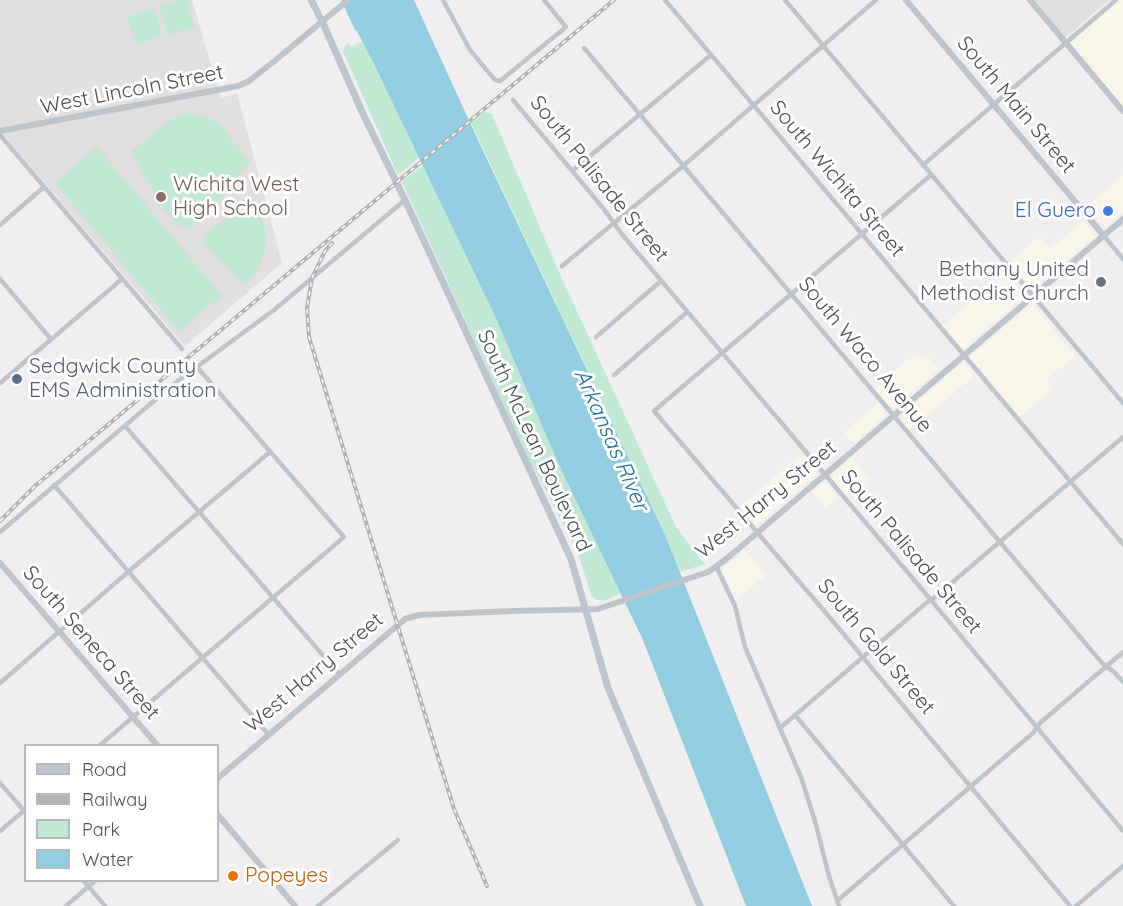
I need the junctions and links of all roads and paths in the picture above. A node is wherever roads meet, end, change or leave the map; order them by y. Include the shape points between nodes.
1 (310, 0) edge
2 (348, 0) edge
3 (443, 0) edge
4 (544, 0) edge
5 (665, 0) edge
6 (785, 0) edge
7 (876, 0) edge
8 (906, 0) edge
9 (1030, 0) edge
10 (1116, 0) edge
11 (322, 21) junction
12 (1065, 42) junction
13 (823, 45) junction
14 (584, 48) dead end
15 (711, 55) junction
16 (513, 100) dead end
17 (993, 104) junction
18 (753, 105) junction
19 (1123, 111) edge
20 (640, 115) junction
21 (0, 133) edge
22 (923, 165) junction
23 (683, 166) junction
24 (572, 171) junction
25 (932, 175) junction
26 (44, 187) junction
27 (405, 200) junction
28 (1123, 219) edge
29 (614, 223) junction
30 (0, 225) edge
31 (862, 235) junction
32 (1104, 236) junction
33 (1123, 259) edge
34 (562, 266) dead end
35 (0, 279) edge
36 (122, 279) junction
37 (662, 281) junction
38 (792, 294) junction
39 (1033, 296) junction
40 (687, 312) junction
41 (596, 338) dead end
42 (51, 339) junction
43 (182, 349) dead end
44 (722, 353) junction
45 (964, 355) junction
46 (197, 367) junction
47 (614, 375) dead end
48 (0, 383) edge
49 (1123, 403) edge
50 (894, 415) junction
51 (125, 426) junction
52 (1123, 437) edge
53 (270, 452) junction
54 (825, 475) junction
55 (1071, 482) junction
56 (54, 485) junction
57 (200, 512) junction
58 (0, 532) edge
59 (757, 533) junction
60 (1000, 542) junction
61 (1123, 544) edge
62 (0, 564) edge
63 (716, 566) junction
64 (128, 572) junction
65 (273, 598) junction
66 (931, 600) junction
67 (586, 609) junction
68 (60, 632) junction
69 (1123, 652) edge
70 (863, 657) junction
71 (202, 658) junction
72 (1107, 666) junction
73 (339, 674) junction
74 (1123, 682) edge
75 (0, 683) edge
76 (795, 715) junction
77 (133, 716) junction
78 (1037, 727) junction
79 (780, 728) junction
80 (268, 734) junction
81 (101, 744) edge
82 (156, 744) edge
83 (219, 777) edge
84 (0, 783) edge
85 (970, 787) junction
86 (24, 810) edge
87 (24, 812) edge
88 (219, 815) edge
89 (0, 831) edge
90 (1123, 831) edge
91 (398, 840) dead end
92 (903, 845) junction
93 (1123, 866) edge
94 (84, 882) edge
95 (94, 882) edge
96 (88, 887) junction
97 (838, 903) edge
98 (66, 906) edge
99 (105, 906) edge
100 (295, 906) edge
101 (318, 906) edge
102 (700, 906) edge
103 (954, 906) edge
104 (1070, 906) edge
105 (1076, 906) edge

1 - 11 main road, South McLean Boulevard
2 - 11 street, West Lincoln Street
3 - 4 street via 470,50 500,81 567,27
5 - 15 street, South Wichita Street
6 - 13 street
7 - 13 street
8 - 17 street, South Main Street
9 - 12 street
10 - 12 street
11 - 21 street, West Lincoln Street via 238,86
11 - 27 main road, South McLean Boulevard
12 - 17 street
12 - 19 street
13 - 18 street
13 - 22 street
14 - 20 street, South Waco Avenue
15 - 18 street, South Wichita Street
15 - 20 street
16 - 24 street, South Palisade Street
17 - 22 street
17 - 32 street, South Main Street
18 - 23 street
18 - 31 street, South Wichita Street
20 - 23 street, South Waco Avenue
20 - 24 street
21 - 26 street
22 - 25 street
23 - 29 street
23 - 38 street, South Waco Avenue
24 - 29 street, South Palisade Street
25 - 31 street
25 - 39 street
26 - 30 street
26 - 36 street
27 - 46 street via 274,310
27 - 67 main road, South McLean Boulevard via 571,559
28 - 32 street, West Harry Street
29 - 34 street
29 - 37 street, South Palisade Street
31 - 38 street
31 - 45 street, South Wichita Street
32 - 33 street, South Main Street
32 - 39 street, West Harry Street
35 - 42 street
36 - 42 street
36 - 43 street
37 - 40 street, South Palisade Street
37 - 41 street
38 - 44 street
38 - 50 street, South Waco Avenue
39 - 45 street, West Harry Street
39 - 49 street
40 - 44 street, South Palisade Street
40 - 47 street
42 - 48 street
44 - 54 street, South Palisade Street
44 - 59 street, South Gold Street via 654,411
45 - 50 street, West Harry Street
45 - 55 street, South Wichita Street
46 - 51 street
46 - 53 street
50 - 54 street, West Harry Street
50 - 60 street, South Waco Avenue
51 - 56 street
51 - 57 street
52 - 55 street
53 - 57 street
53 - 65 street via 344,537
54 - 59 street, West Harry Street
54 - 66 street, South Palisade Street
55 - 60 street
55 - 61 street, South Wichita Street
56 - 58 street
56 - 64 street
57 - 64 street
57 - 65 street
59 - 63 street, West Harry Street
59 - 70 street, South Gold Street
60 - 66 street
60 - 72 street, South Waco Avenue
62 - 68 street, South Seneca Street
63 - 67 street, West Harry Street via 613,605
63 - 79 street
64 - 68 street
64 - 71 street
65 - 71 street
65 - 73 street
66 - 70 street
66 - 78 street, South Palisade Street
67 - 73 street, West Harry Street via 419,615 398,624
67 - 102 main road, South McLean Boulevard via 608,688
68 - 75 street
68 - 77 street, South Seneca Street
69 - 72 street
70 - 76 street
70 - 85 street, South Gold Street
71 - 77 street
71 - 80 street
72 - 74 street, South Waco Avenue
72 - 78 street
73 - 80 street, West Harry Street
76 - 79 street
76 - 92 street
77 - 81 street
77 - 82 street, South Seneca Street
78 - 85 street
78 - 90 street, South Palisade Street
79 - 97 street via 801,777
80 - 83 street, West Harry Street
84 - 86 street
85 - 92 street
85 - 104 street, South Gold Street
87 - 89 street
88 - 100 street
91 - 101 street
92 - 97 street
92 - 103 street
93 - 105 street
94 - 96 street
95 - 96 street
96 - 98 street
96 - 99 street

